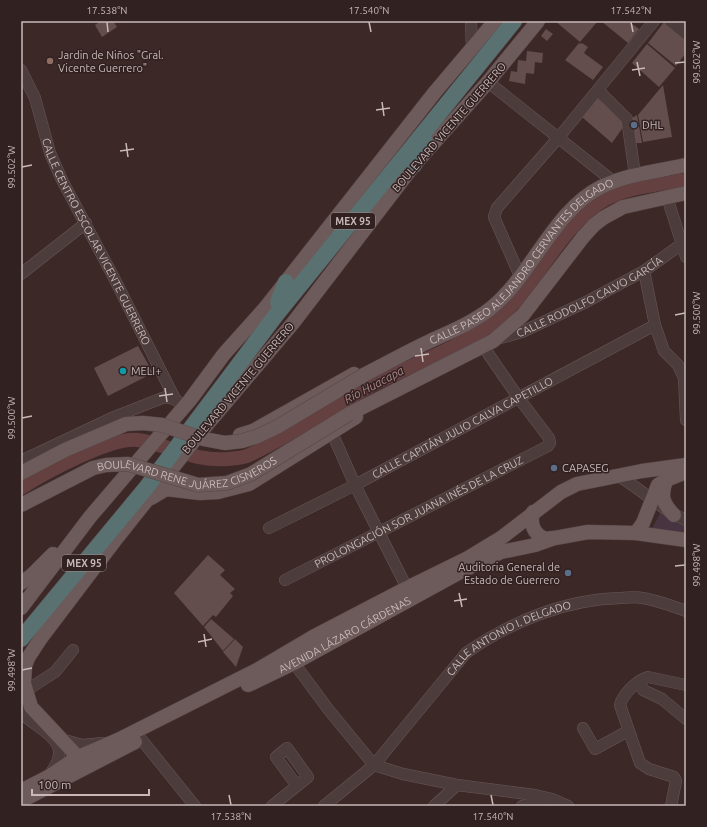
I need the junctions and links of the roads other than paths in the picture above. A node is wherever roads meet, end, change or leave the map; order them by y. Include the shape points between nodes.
1 (470, 21) edge
2 (495, 21) edge
3 (505, 21) edge
4 (514, 21) edge
5 (538, 21) edge
6 (654, 21) edge
7 (670, 21) edge
8 (683, 21) edge
9 (686, 24) edge
10 (686, 34) edge
11 (472, 50) junction
12 (21, 70) edge
13 (488, 82) junction
14 (598, 90) junction
15 (433, 122) junction
16 (559, 137) junction
17 (414, 165) junction
18 (686, 165) edge
19 (635, 175) junction
20 (614, 182) junction
21 (686, 193) edge
22 (667, 197) junction
23 (86, 223) junction
24 (683, 242) edge
25 (686, 257) edge
26 (644, 271) junction
27 (21, 274) edge
28 (520, 276) junction
29 (286, 282) junction
30 (278, 302) junction
31 (655, 325) junction
32 (488, 343) junction
33 (418, 347) junction
34 (364, 375) joint
35 (518, 397) junction
36 (368, 405) junction
37 (190, 417) junction
38 (686, 420) edge
39 (332, 433) junction
40 (21, 461) edge
41 (686, 465) edge
42 (686, 472) edge
43 (21, 473) edge
44 (620, 477) junction
45 (666, 480) junction
46 (355, 485) junction
47 (146, 491) junction
48 (651, 500) junction
49 (21, 505) edge
50 (533, 512) junction
51 (90, 518) junction
52 (680, 518) edge
53 (270, 528) dead end
54 (378, 532) junction
55 (636, 533) junction
56 (554, 538) junction
57 (116, 539) junction
58 (686, 540) edge
59 (93, 553) junction
60 (285, 580) dead end
61 (21, 583) edge
62 (406, 588) junction
63 (21, 608) edge
64 (686, 611) edge
65 (21, 629) edge
66 (21, 639) edge
67 (73, 650) dead end
68 (294, 663) junction
69 (23, 670) edge
70 (640, 682) junction
71 (686, 685) edge
72 (26, 690) junction
73 (21, 706) edge
74 (21, 712) edge
75 (686, 719) edge
76 (583, 728) dead end
77 (628, 731) junction
78 (61, 739) junction
79 (141, 739) junction
80 (118, 740) junction
81 (80, 763) junction
82 (374, 765) junction
83 (48, 777) junction
84 (457, 785) junction
85 (296, 786) dead end
86 (21, 791) edge
87 (552, 799) junction
88 (21, 801) edge
89 (195, 806) edge
90 (272, 806) edge
91 (324, 806) edge
92 (434, 806) edge
93 (522, 806) edge
94 (568, 806) edge
95 (671, 806) edge

1 - 11 street
2 - 11 main road, BOULEVARD VICENTE GUERRERO
3 - 30 highway, BOULEVARD VICENTE GUERRERO / MEX 95
4 - 15 highway, BOULEVARD VICENTE GUERRERO / MEX 95
5 - 13 main road, BOULEVARD VICENTE GUERRERO
6 - 14 street
7 - 10 street
8 - 9 street
11 - 29 main road, BOULEVARD VICENTE GUERRERO via 435,92
12 - 23 street, CALLE CENTRO ESCOLAR VICENTE GUERRERO via 35,98 50,153
13 - 16 street
13 - 17 main road, BOULEVARD VICENTE GUERRERO
14 - 16 street
14 - 19 street via 627,119
15 - 17 highway
15 - 37 highway, BOULEVARD VICENTE GUERRERO / MEX 95
16 - 20 street
16 - 28 street via 498,208 494,217
17 - 37 main road, BOULEVARD VICENTE GUERRERO via 293,323
18 - 19 main road, CALLE PASEO ALEJANDRO CERVANTES DELGADO
19 - 20 main road, CALLE PASEO ALEJANDRO CERVANTES DELGADO
20 - 28 main road, CALLE PASEO ALEJANDRO CERVANTES DELGADO via 577,205
21 - 22 main road
22 - 24 street
22 - 32 main road via 623,207 594,225 523,314
23 - 27 street
23 - 37 street, CALLE CENTRO ESCOLAR VICENTE GUERRERO
24 - 25 street
24 - 26 street, CALLE RODOLFO CALVO GARCÍA
26 - 31 street
26 - 32 street, CALLE RODOLFO CALVO GARCÍA via 522,332
28 - 33 main road, CALLE PASEO ALEJANDRO CERVANTES DELGADO via 491,309 459,328
29 - 30 highway
29 - 37 main road, BOULEVARD VICENTE GUERRERO via 224,354
30 - 37 highway, BOULEVARD VICENTE GUERRERO / MEX 95
31 - 35 street, CALLE CAPITÁN JULIO CALVA CAPETILLO
31 - 38 street via 664,351 678,366 684,378
32 - 35 street
32 - 36 main road
33 - 34 main road, CALLE PASEO ALEJANDRO CERVANTES DELGADO
33 - 37 main road via 391,353 253,431 228,437 217,436
34 - 43 main road, BOULEVARD RENE JUÁREZ CISNEROS, bridge via 277,427 242,441 225,443 162,425 126,424 65,450
35 - 46 street, CALLE CAPITÁN JULIO CALVA CAPETILLO
35 - 54 street, PROLONGACIÓN SOR JUANA INÉS DE LA CRUZ via 549,438 548,446
36 - 39 main road
36 - 49 main road, BOULEVARD RENE JUÁREZ CISNEROS, bridge via 251,474 227,483 198,485 128,464 106,465 93,468
37 - 40 street via 165,397 114,417
37 - 47 highway, BOULEVARD VICENTE GUERRERO / MEX 95, bridge
37 - 51 main road, BOULEVARD VICENTE GUERRERO, bridge via 121,481
39 - 46 street
39 - 47 main road via 242,486 200,493 166,489
41 - 44 main road, AVENIDA LÁZARO CÁRDENAS
42 - 45 main road
44 - 48 street via 644,492
44 - 50 main road, AVENIDA LÁZARO CÁRDENAS via 577,484
45 - 48 main road via 658,485
45 - 52 main road via 662,498 665,506
46 - 53 street, CALLE CAPITÁN JULIO CALVA CAPETILLO
46 - 54 street
47 - 57 main road, BOULEVARD VICENTE GUERRERO
47 - 59 highway, BOULEVARD VICENTE GUERRERO / MEX 95
47 - 65 highway, BOULEVARD VICENTE GUERRERO / MEX 95
48 - 52 street
48 - 55 main road via 643,523
50 - 56 main road via 532,526 540,537
50 - 62 main road, AVENIDA LÁZARO CÁRDENAS via 484,549
51 - 61 main road
51 - 63 main road, BOULEVARD VICENTE GUERRERO
54 - 60 street, PROLONGACIÓN SOR JUANA INÉS DE LA CRUZ
54 - 62 street
55 - 56 main road, AVENIDA LÁZARO CÁRDENAS via 588,532
55 - 58 main road, AVENIDA LÁZARO CÁRDENAS
56 - 68 main road, AVENIDA LÁZARO CÁRDENAS via 501,552
57 - 59 highway
57 - 69 main road, BOULEVARD VICENTE GUERRERO via 41,638
59 - 66 highway, BOULEVARD VICENTE GUERRERO / MEX 95
62 - 80 main road, AVENIDA LÁZARO CÁRDENAS via 257,670
64 - 82 street, CALLE ANTONIO I. DELGADO via 641,597 602,598 556,609 511,625 466,653
67 - 72 street via 55,672
68 - 79 main road, AVENIDA LÁZARO CÁRDENAS
68 - 82 street
69 - 72 main road, BOULEVARD VICENTE GUERRERO
70 - 71 street via 648,677
70 - 75 street via 642,690 662,699
70 - 77 street via 623,696 620,705
72 - 78 main road, BOULEVARD VICENTE GUERRERO via 36,715
73 - 78 street
74 - 83 street via 57,743 60,749 58,761
76 - 77 street via 595,748
77 - 95 street via 640,764 674,777 676,781
78 - 80 street via 82,745
78 - 81 main road, BOULEVARD VICENTE GUERRERO
79 - 81 main road, AVENIDA LÁZARO CÁRDENAS
79 - 89 street
80 - 81 main road, AVENIDA LÁZARO CÁRDENAS
81 - 83 main road, AVENIDA LÁZARO CÁRDENAS
81 - 88 main road, AVENIDA LÁZARO CÁRDENAS
82 - 84 street
82 - 91 street, CALLE ANTONIO I. DELGADO
83 - 86 main road, AVENIDA LÁZARO CÁRDENAS
84 - 87 street
84 - 92 street
85 - 90 street
87 - 93 street
87 - 94 street

